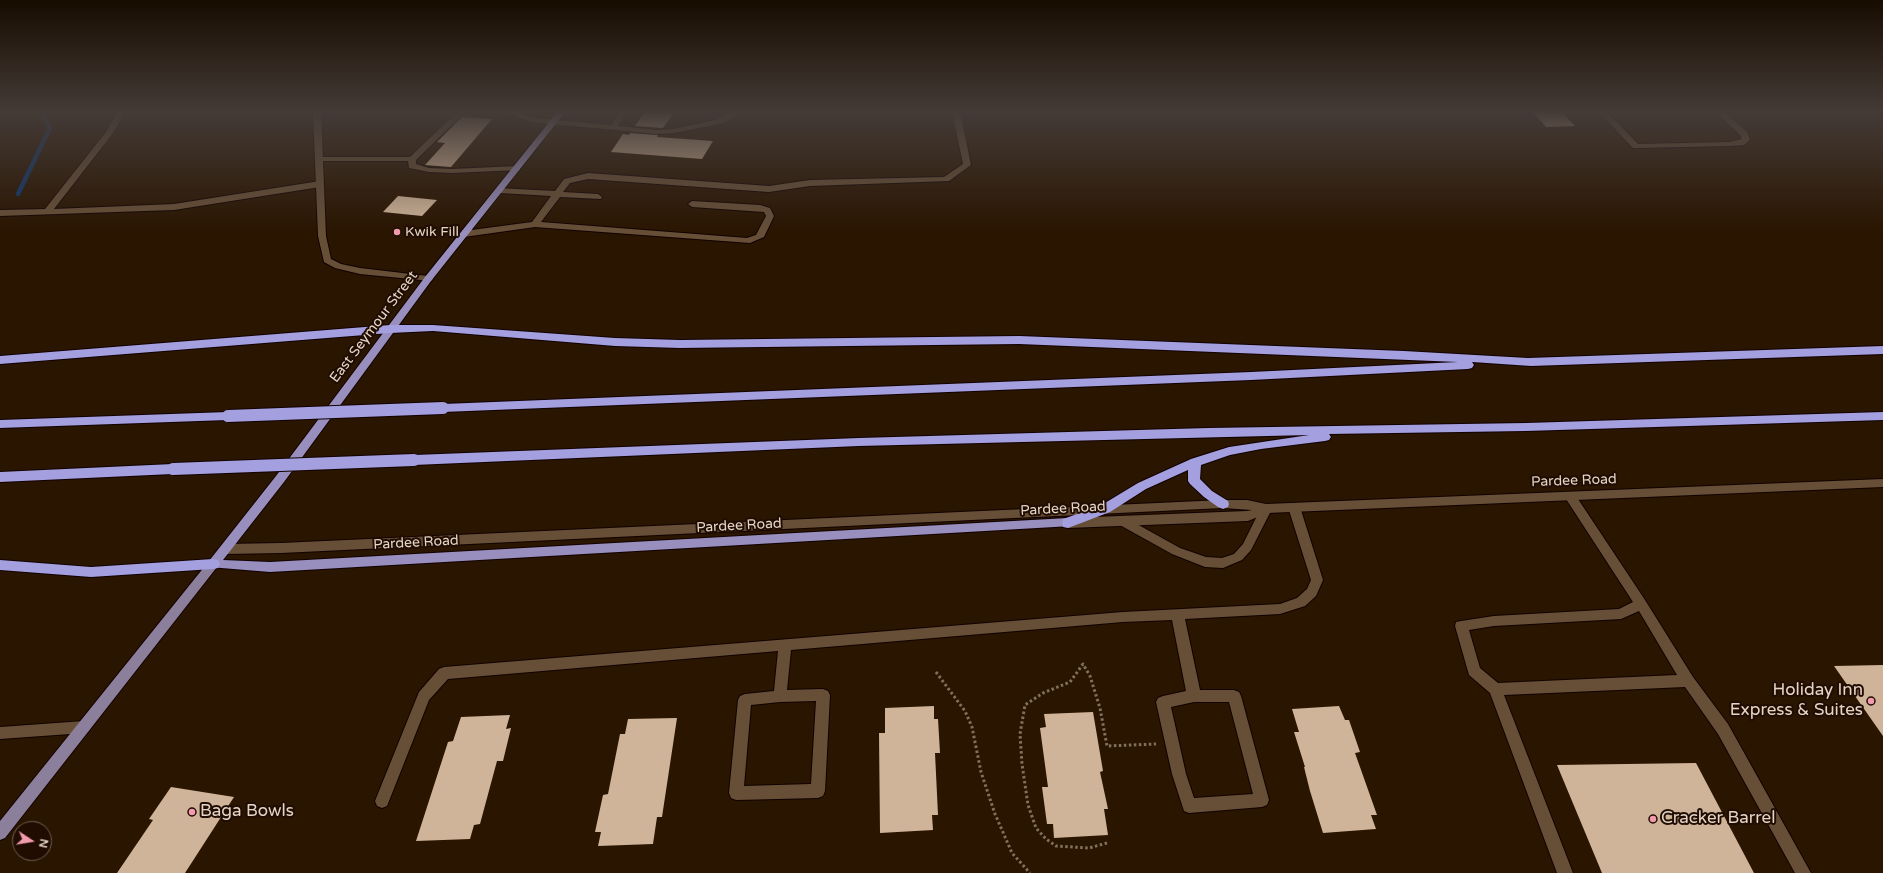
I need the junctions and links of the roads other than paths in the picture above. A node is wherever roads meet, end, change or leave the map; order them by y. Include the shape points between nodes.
1 (94, 152) edge
2 (319, 152) edge
3 (420, 152) edge
4 (530, 152) edge
5 (964, 152) edge
6 (319, 159) junction
7 (412, 159) junction
8 (517, 168) junction
9 (320, 184) junction
10 (500, 190) junction
11 (556, 194) junction
12 (724, 196) junction
13 (598, 197) dead end
14 (692, 204) dead end
15 (47, 212) junction
16 (0, 213) edge
17 (535, 224) junction
18 (464, 234) junction
19 (428, 279) junction
20 (390, 329) junction
21 (1883, 350) edge
22 (0, 360) edge
23 (1531, 362) junction
24 (1883, 416) edge
25 (0, 424) edge
26 (1391, 429) junction
27 (1195, 462) junction
28 (0, 476) edge
29 (1883, 483) edge
30 (1570, 496) junction
31 (1223, 504) junction
32 (1294, 508) junction
33 (1105, 509) junction
34 (1266, 509) junction
35 (1122, 521) junction
36 (1068, 524) junction
37 (226, 549) junction
38 (213, 564) junction
39 (0, 566) edge
40 (1641, 604) junction
41 (1177, 614) junction
42 (785, 646) junction
43 (1688, 681) junction
44 (1495, 689) junction
45 (780, 696) junction
46 (1194, 696) junction
47 (84, 727) junction
48 (0, 733) edge
49 (382, 801) dead end
50 (0, 833) edge
51 (1565, 873) edge
52 (1803, 873) edge

1 - 15 street
2 - 6 street
3 - 7 street
4 - 8 highway, East Seymour Street
5 - 12 street via 967,165 946,179 810,182
6 - 7 street
6 - 9 street
7 - 8 street via 412,166 429,170
8 - 10 highway, East Seymour Street
9 - 15 street via 174,207
9 - 19 street via 322,236 328,260 338,266 360,271
10 - 11 street
10 - 18 highway, East Seymour Street
11 - 12 street via 567,181 588,176
11 - 13 street
11 - 17 street
12 - 14 street
12 - 17 street via 767,210 770,216 760,237 747,240
15 - 16 street
17 - 18 street
18 - 19 highway, East Seymour Street
19 - 20 highway, East Seymour Street
20 - 22 highway
20 - 23 highway via 433,328 615,342 680,344 1019,340
20 - 37 highway, East Seymour Street
21 - 23 highway
23 - 25 highway, bridge via 1251,376
24 - 26 highway
26 - 27 highway via 1261,445 1229,451
26 - 28 highway, bridge via 859,442
27 - 31 highway via 1194,481
27 - 33 highway via 1142,486
29 - 30 street, Pardee Road
30 - 32 street, Pardee Road
30 - 40 street
31 - 33 street, Pardee Road
31 - 34 street, Pardee Road via 1247,504
32 - 34 street, Pardee Road
32 - 41 street via 1317,580 1312,592 1301,602 1280,609
33 - 36 highway
33 - 37 street, Pardee Road
34 - 35 street, Pardee Road via 1248,516
34 - 35 street via 1247,547 1238,557 1223,563 1205,562 1176,551
35 - 36 street, Pardee Road
36 - 38 highway, Pardee Road via 270,567
37 - 38 highway, East Seymour Street
38 - 39 highway via 91,572
38 - 47 main road
40 - 43 street
40 - 44 street via 1620,614 1494,621 1460,626 1474,671
41 - 42 street
41 - 46 street
42 - 45 street
42 - 49 street via 444,673 424,696
43 - 44 street
43 - 52 street via 1723,729
44 - 51 street
45 - 45 street via 823,695 818,791 736,793 744,700
46 - 46 street via 1234,696 1262,800 1189,806 1163,702
47 - 48 street
47 - 50 main road

